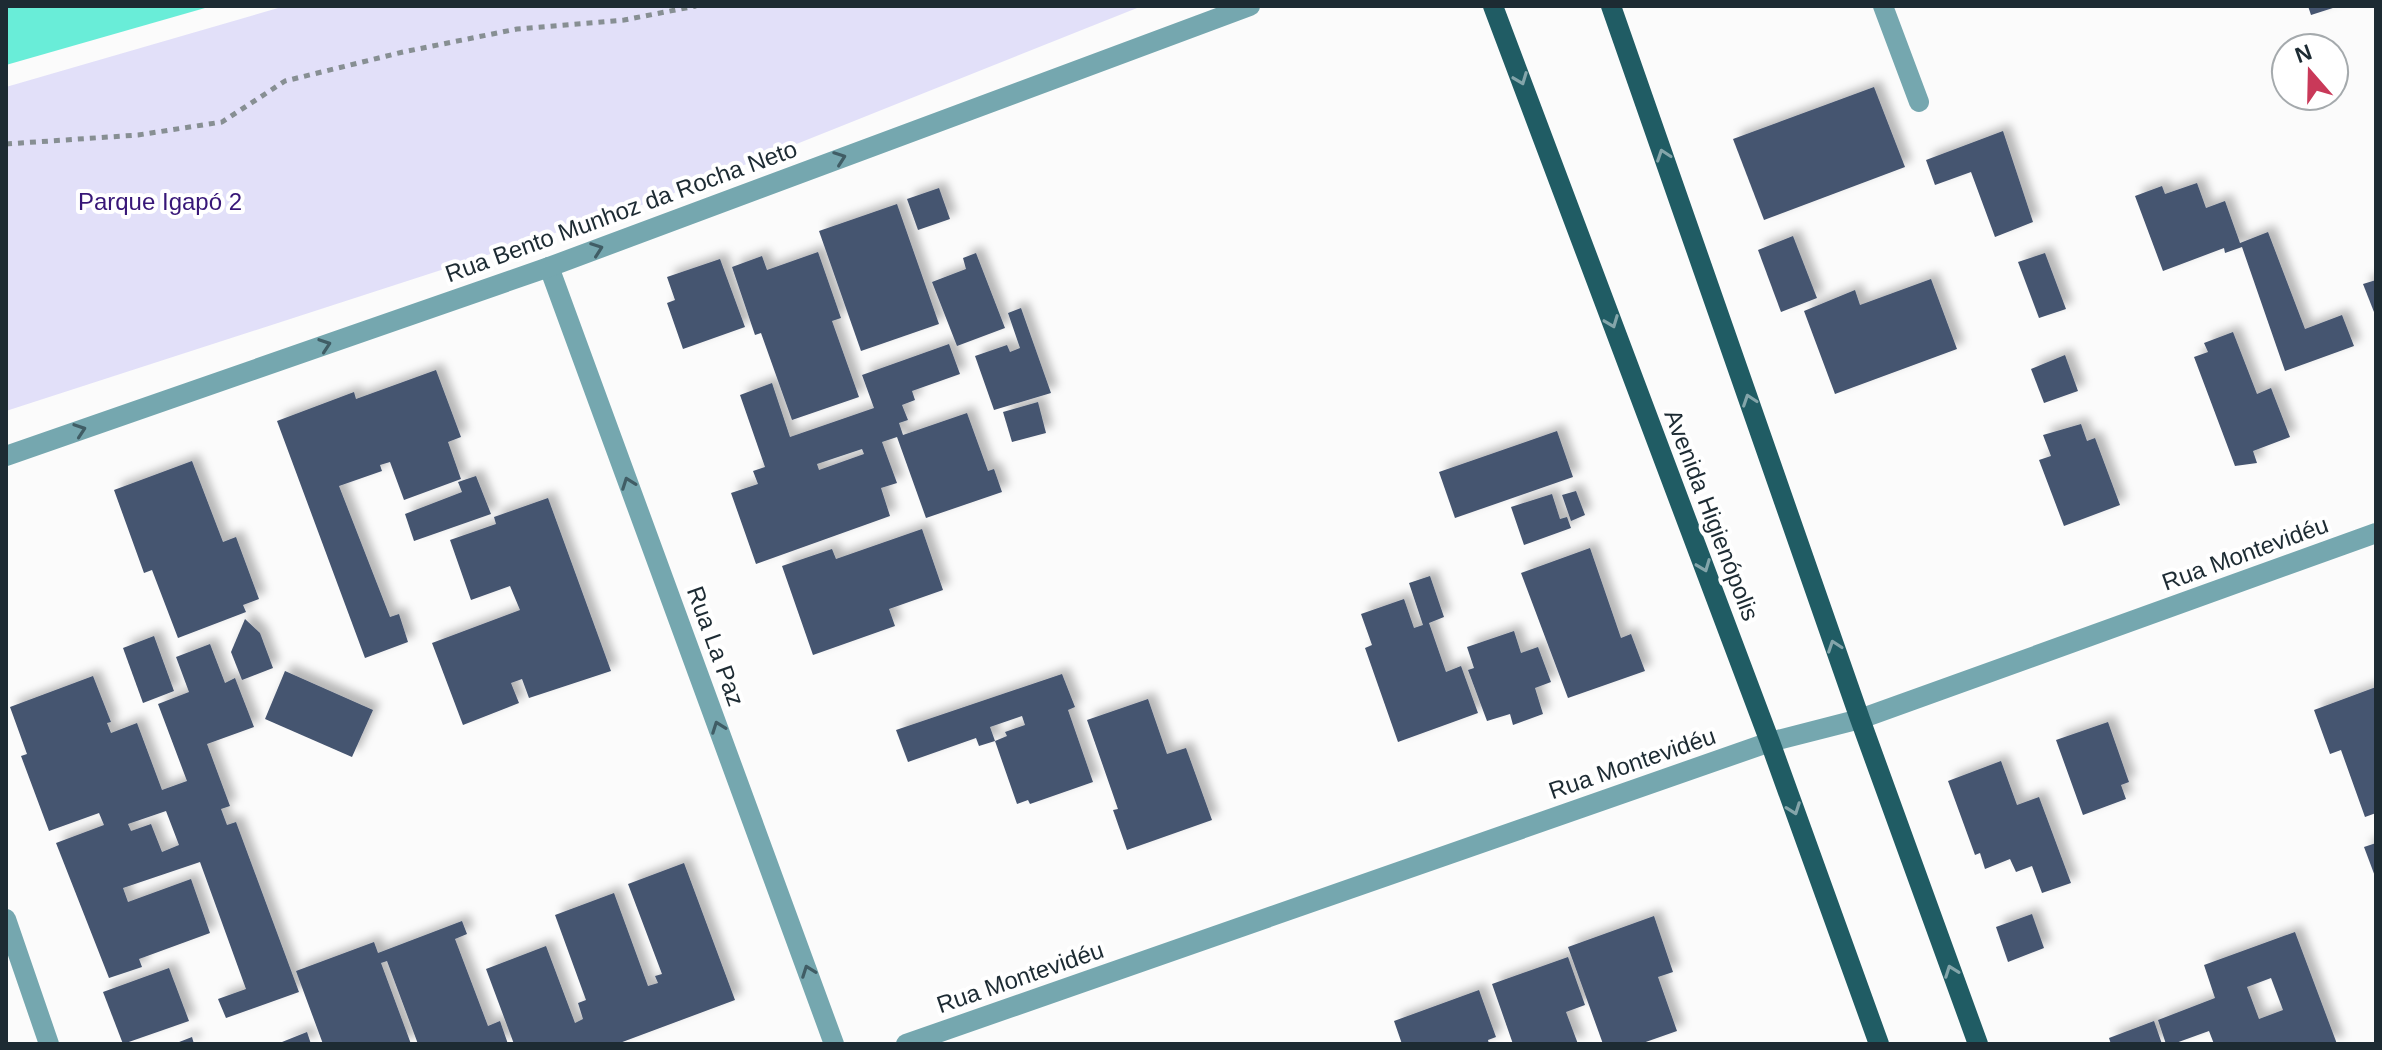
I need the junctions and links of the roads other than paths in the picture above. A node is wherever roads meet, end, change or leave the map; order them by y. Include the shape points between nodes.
1 (1250, 6) edge
2 (1493, 6) edge
3 (1611, 6) edge
4 (1883, 6) edge
5 (1919, 102) dead end
6 (549, 267) junction
7 (6, 456) edge
8 (2376, 533) edge
9 (1860, 719) junction
10 (1770, 742) junction
11 (6, 919) edge
12 (49, 1044) edge
13 (834, 1044) edge
14 (906, 1044) edge
15 (1879, 1044) edge
16 (1978, 1044) edge

6 -> 1 street, Rua Bento Munhoz da Rocha Neto
2 -> 10 main road, Avenida Higienópolis
9 -> 3 main road
4 - 5 street
7 -> 6 street, Rua Bento Munhoz da Rocha Neto
13 -> 6 street, Rua La Paz
8 - 9 street, Rua Montevidéu
9 - 10 street, Rua Montevidéu
16 -> 9 main road
10 - 14 street, Rua Montevidéu
10 -> 15 main road, Avenida Higienópolis
11 - 12 street

